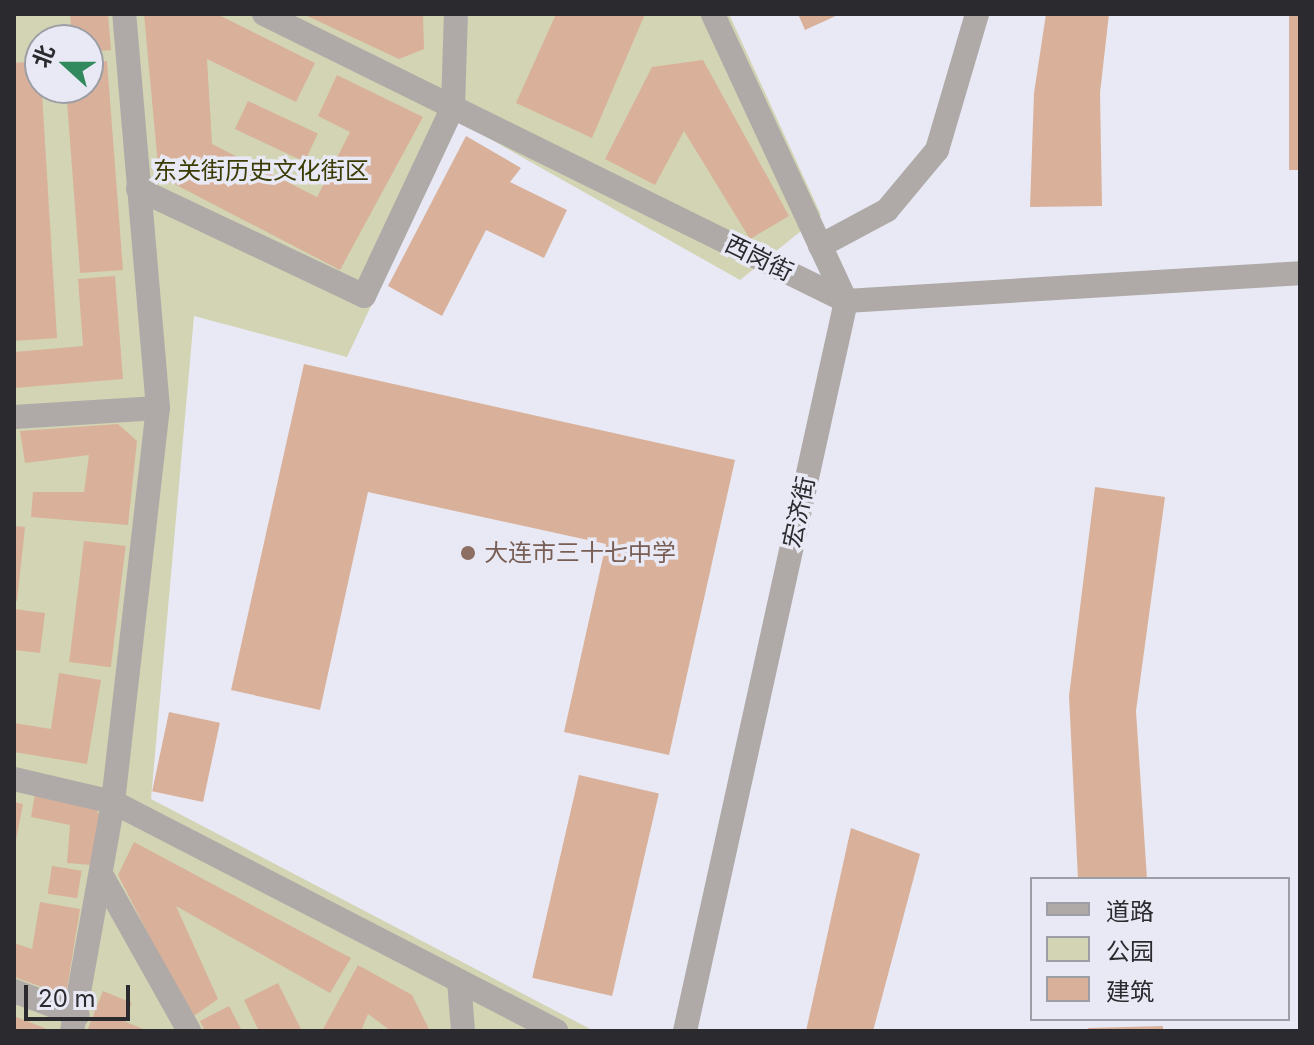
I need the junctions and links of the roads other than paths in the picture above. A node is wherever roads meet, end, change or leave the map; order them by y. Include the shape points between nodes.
1 (124, 14) edge
2 (264, 14) edge
3 (456, 14) edge
4 (713, 14) edge
5 (977, 14) edge
6 (453, 107) junction
7 (138, 189) junction
8 (820, 246) junction
9 (1300, 273) edge
10 (846, 301) junction
11 (158, 408) junction
12 (14, 417) edge
13 (14, 779) edge
14 (113, 802) junction
15 (101, 874) junction
16 (459, 981) junction
17 (14, 991) edge
18 (75, 1023) edge
19 (189, 1031) edge
20 (463, 1031) edge
21 (556, 1031) edge
22 (685, 1031) edge

1 - 7 street
2 - 6 street, 西岗街
3 - 6 street
4 - 8 street
5 - 8 street via 937,150 887,210
6 - 7 street via 364,296
6 - 10 street, 西岗街
7 - 11 street
8 - 10 street
9 - 10 street, 西岗街
10 - 22 street, 宏济街
11 - 12 street
11 - 14 street
13 - 14 street
14 - 15 street
14 - 16 street
15 - 18 street
15 - 19 street
16 - 20 street
16 - 21 street
17 - 18 street

